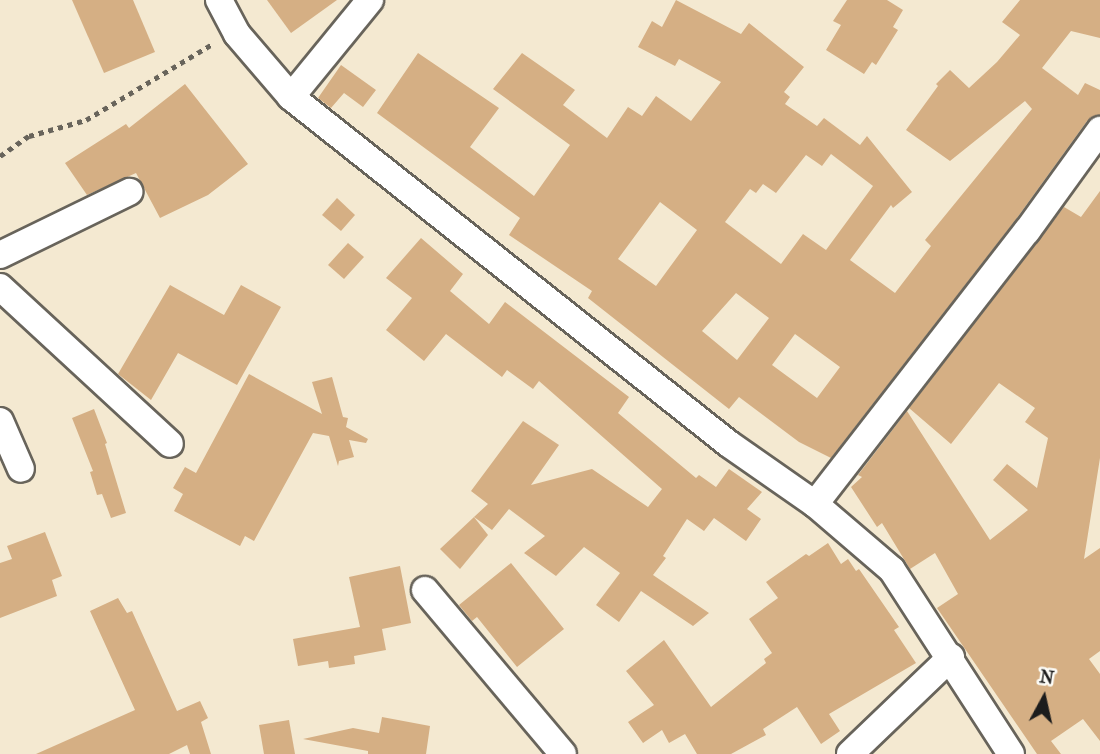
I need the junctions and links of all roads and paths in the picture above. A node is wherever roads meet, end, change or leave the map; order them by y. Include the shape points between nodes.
1 (219, 0) edge
2 (370, 0) edge
3 (237, 33) junction
4 (291, 97) junction
5 (1100, 130) edge
6 (0, 156) edge
7 (129, 192) dead end
8 (0, 256) edge
9 (0, 287) edge
10 (0, 421) edge
11 (170, 444) dead end
12 (21, 469) dead end
13 (815, 504) junction
14 (425, 590) dead end
15 (951, 657) junction
16 (563, 754) edge
17 (850, 754) edge
18 (1011, 754) edge

1 - 3 street
2 - 4 street
3 - 4 street
3 - 6 path via 206,46 86,120 29,136
4 - 13 street via 729,443
5 - 13 street
7 - 8 street
9 - 11 street
10 - 12 street
13 - 15 street via 892,570
14 - 16 street
15 - 17 street
15 - 18 street

